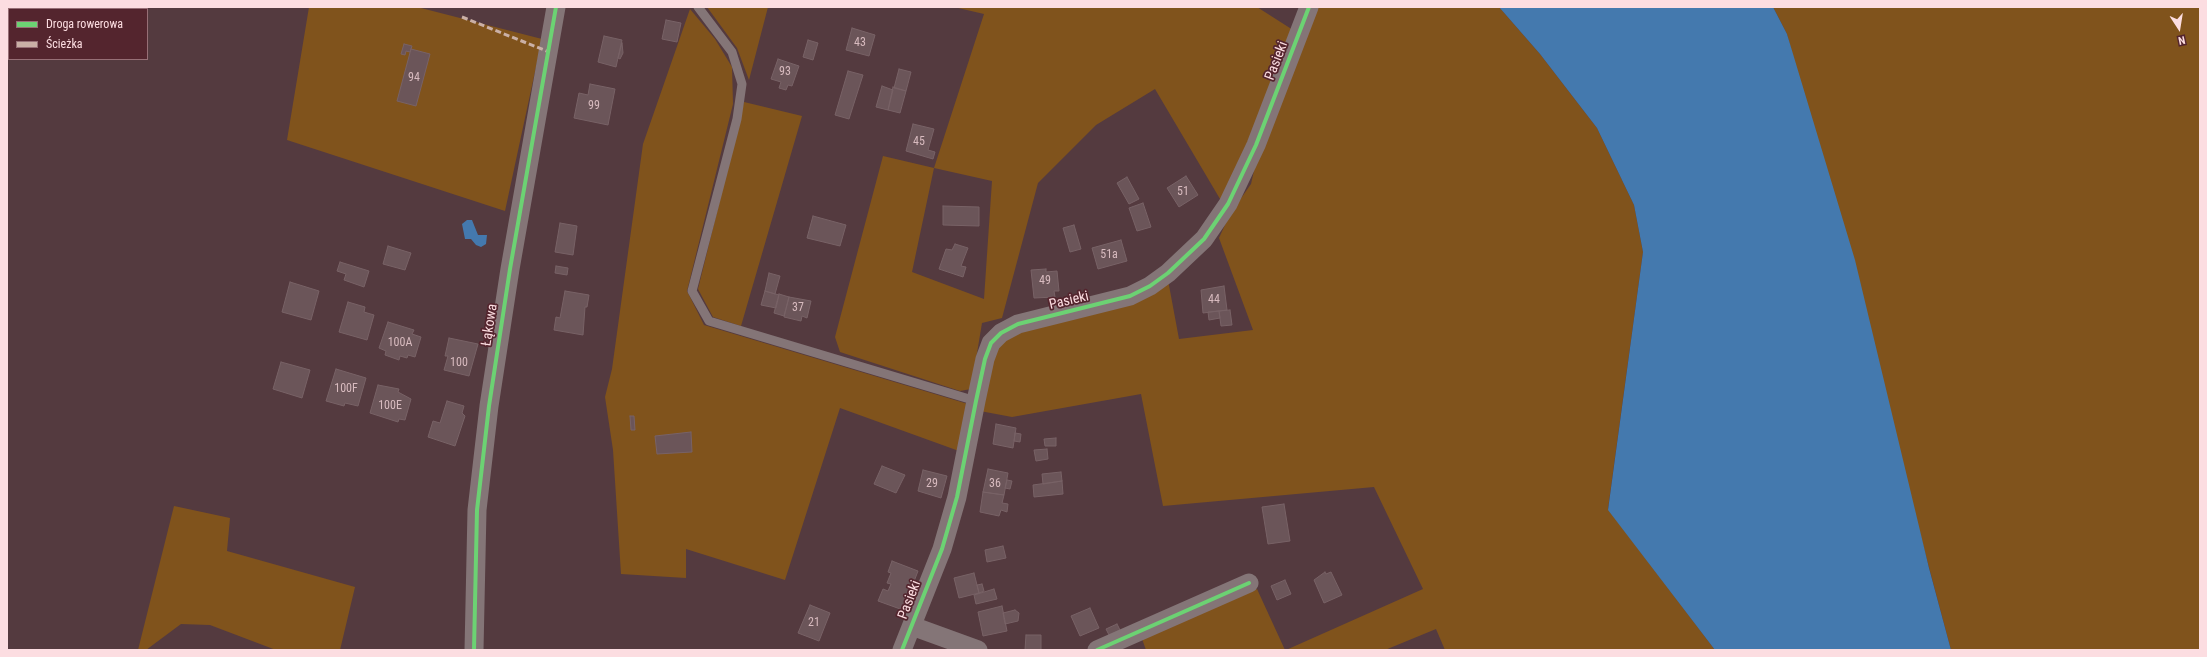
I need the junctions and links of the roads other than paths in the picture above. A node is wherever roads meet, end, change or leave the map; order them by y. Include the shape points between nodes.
1 (556, 7) edge
2 (698, 7) edge
3 (1309, 7) edge
4 (976, 401) junction
5 (1249, 583) dead end
6 (912, 626) junction
7 (474, 650) edge
8 (902, 650) edge
9 (978, 650) edge
10 (1097, 650) edge

1 - 7 street, Łąkowa via 488,406 477,510
2 - 4 lane via 732,52 742,84 737,119 692,291 709,322
3 - 4 street, Pasieki via 1256,145 1228,204 1204,239 1150,286 1130,296 1018,324 1001,333 991,343 985,359
4 - 6 street, Pasieki via 957,497 942,549
5 - 10 street
6 - 8 street, Pasieki
6 - 9 street, Pasieki

